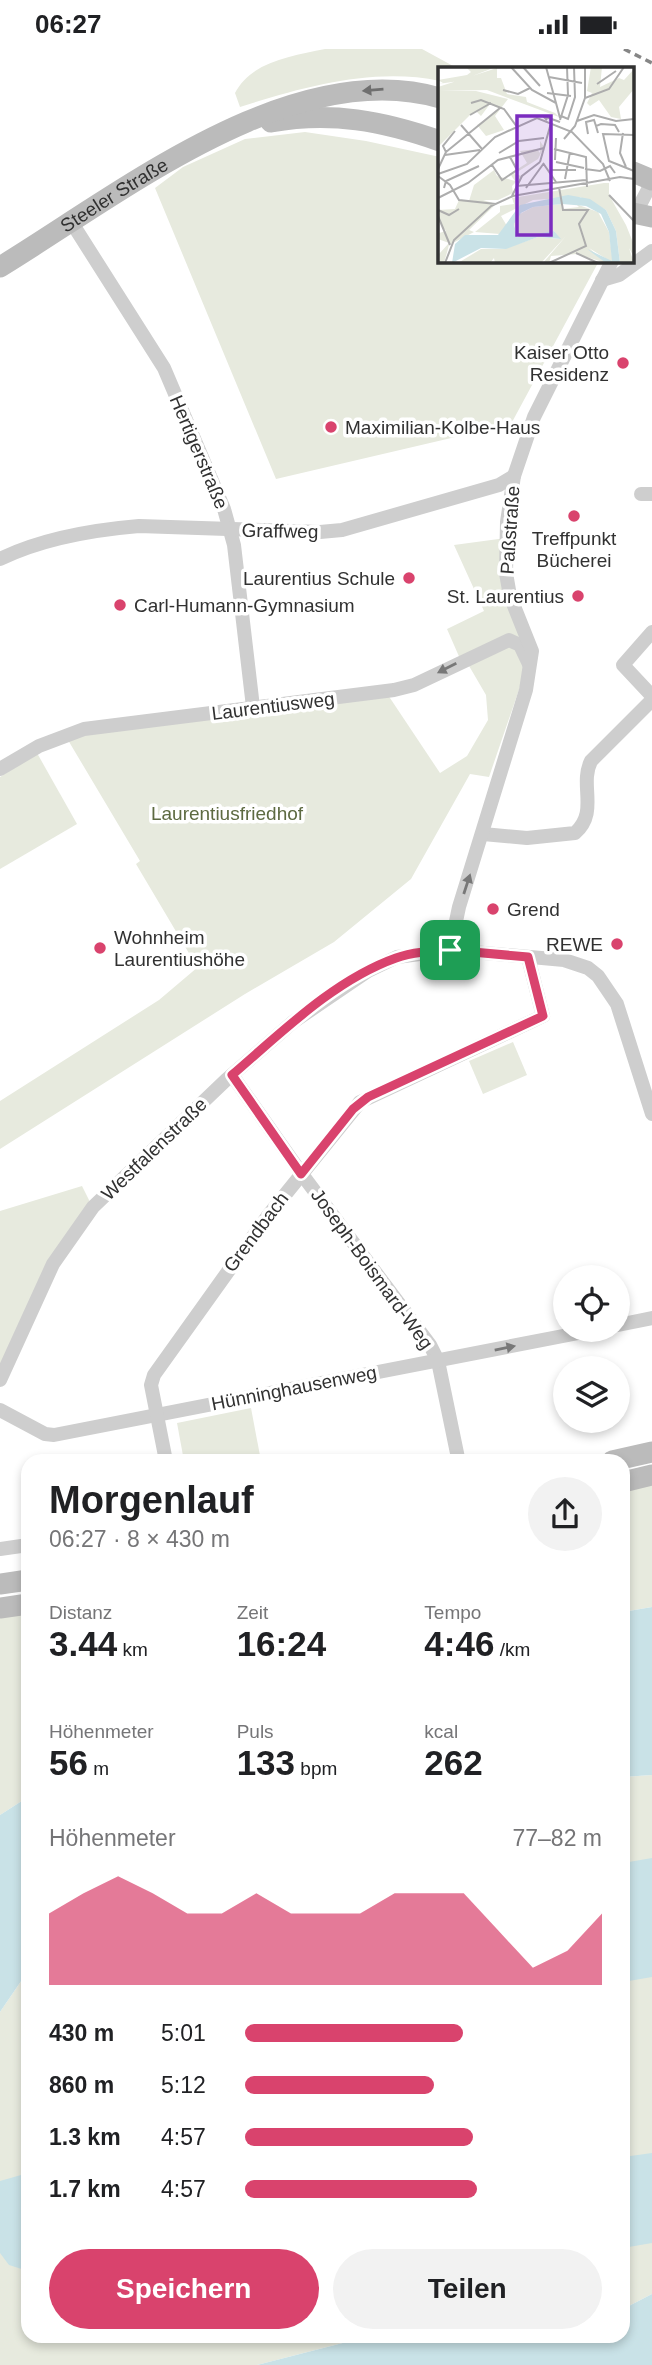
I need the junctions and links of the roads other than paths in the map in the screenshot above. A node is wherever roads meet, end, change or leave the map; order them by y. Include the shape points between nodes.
1 (438, 97) edge
2 (231, 130) junction
3 (438, 140) edge
4 (634, 172) edge
5 (652, 181) edge
6 (638, 211) edge
7 (72, 223) junction
8 (652, 251) edge
9 (611, 263) edge
10 (0, 267) edge
11 (602, 281) junction
12 (514, 476) junction
13 (230, 530) junction
14 (0, 559) edge
15 (652, 632) edge
16 (530, 666) junction
17 (652, 698) edge
18 (253, 707) junction
19 (0, 769) edge
20 (483, 834) junction
21 (450, 950) junction
22 (528, 957) junction
23 (232, 1075) junction
24 (648, 1088) edge
25 (652, 1114) edge
26 (301, 1174) junction
27 (652, 1318) edge
28 (630, 1323) edge
29 (553, 1338) edge
30 (438, 1361) junction
31 (0, 1380) edge
32 (0, 1410) edge
33 (157, 1414) junction
34 (652, 1452) edge
35 (165, 1454) edge
36 (457, 1454) edge
37 (630, 1457) edge
38 (652, 1475) edge
39 (630, 1480) edge
40 (21, 1546) edge
41 (0, 1549) edge
42 (21, 1581) edge
43 (0, 1584) edge
44 (21, 1605) edge
45 (0, 1608) edge

1 -> 2 main road, Steeler Straße via 384,89 335,94 290,105
2 - 3 main road, Steeler Straße via 312,116 346,117 388,124
2 - 7 main road, Steeler Straße via 197,145
4 - 5 main road
5 - 6 street
7 - 10 main road, Steeler Straße
7 - 13 street, Hertigerstraße via 164,368
8 - 11 street via 619,275
9 - 11 street, Paßstraße
11 - 12 street, Paßstraße via 534,417
12 - 13 street, Graffweg via 499,485 342,530
12 - 16 street, Paßstraße via 506,573 513,607 531,645
13 - 14 street, Graffweg via 109,529 34,544
13 - 18 street, Hertigerstraße
15 - 17 street via 623,665
16 -> 18 street, Laurentiusweg via 520,645 509,639 404,688
16 - 20 street, Paßstraße
17 - 20 street via 591,761 587,769 588,815 575,833 527,838
18 - 19 street, Laurentiusweg via 84,729 39,746
21 -> 20 street, Paßstraße
21 - 22 street, Westfalenstraße
21 - 23 street, Westfalenstraße via 397,957 368,971 293,1022
22 - 24 street, Westfalenstraße via 576,962 598,976 617,1004
22 - 26 street, Grendbach via 543,1016 360,1102
23 - 26 street, Joseph-Boismard-Weg
23 - 31 street, Westfalenstraße via 93,1207 71,1235
24 - 25 street, Westfalenstraße
26 - 30 street, Joseph-Boismard-Weg
26 - 33 street, Grendbach via 154,1375 151,1385
27 - 28 street
30 -> 29 street, Hünninghausenweg
30 - 33 street, Hünninghausenweg
30 - 36 street
32 - 33 street, Hünninghausenweg via 54,1436
33 - 35 street, Grendbach
34 - 37 main road
38 - 39 main road
40 - 41 street
42 - 43 main road
44 - 45 main road

